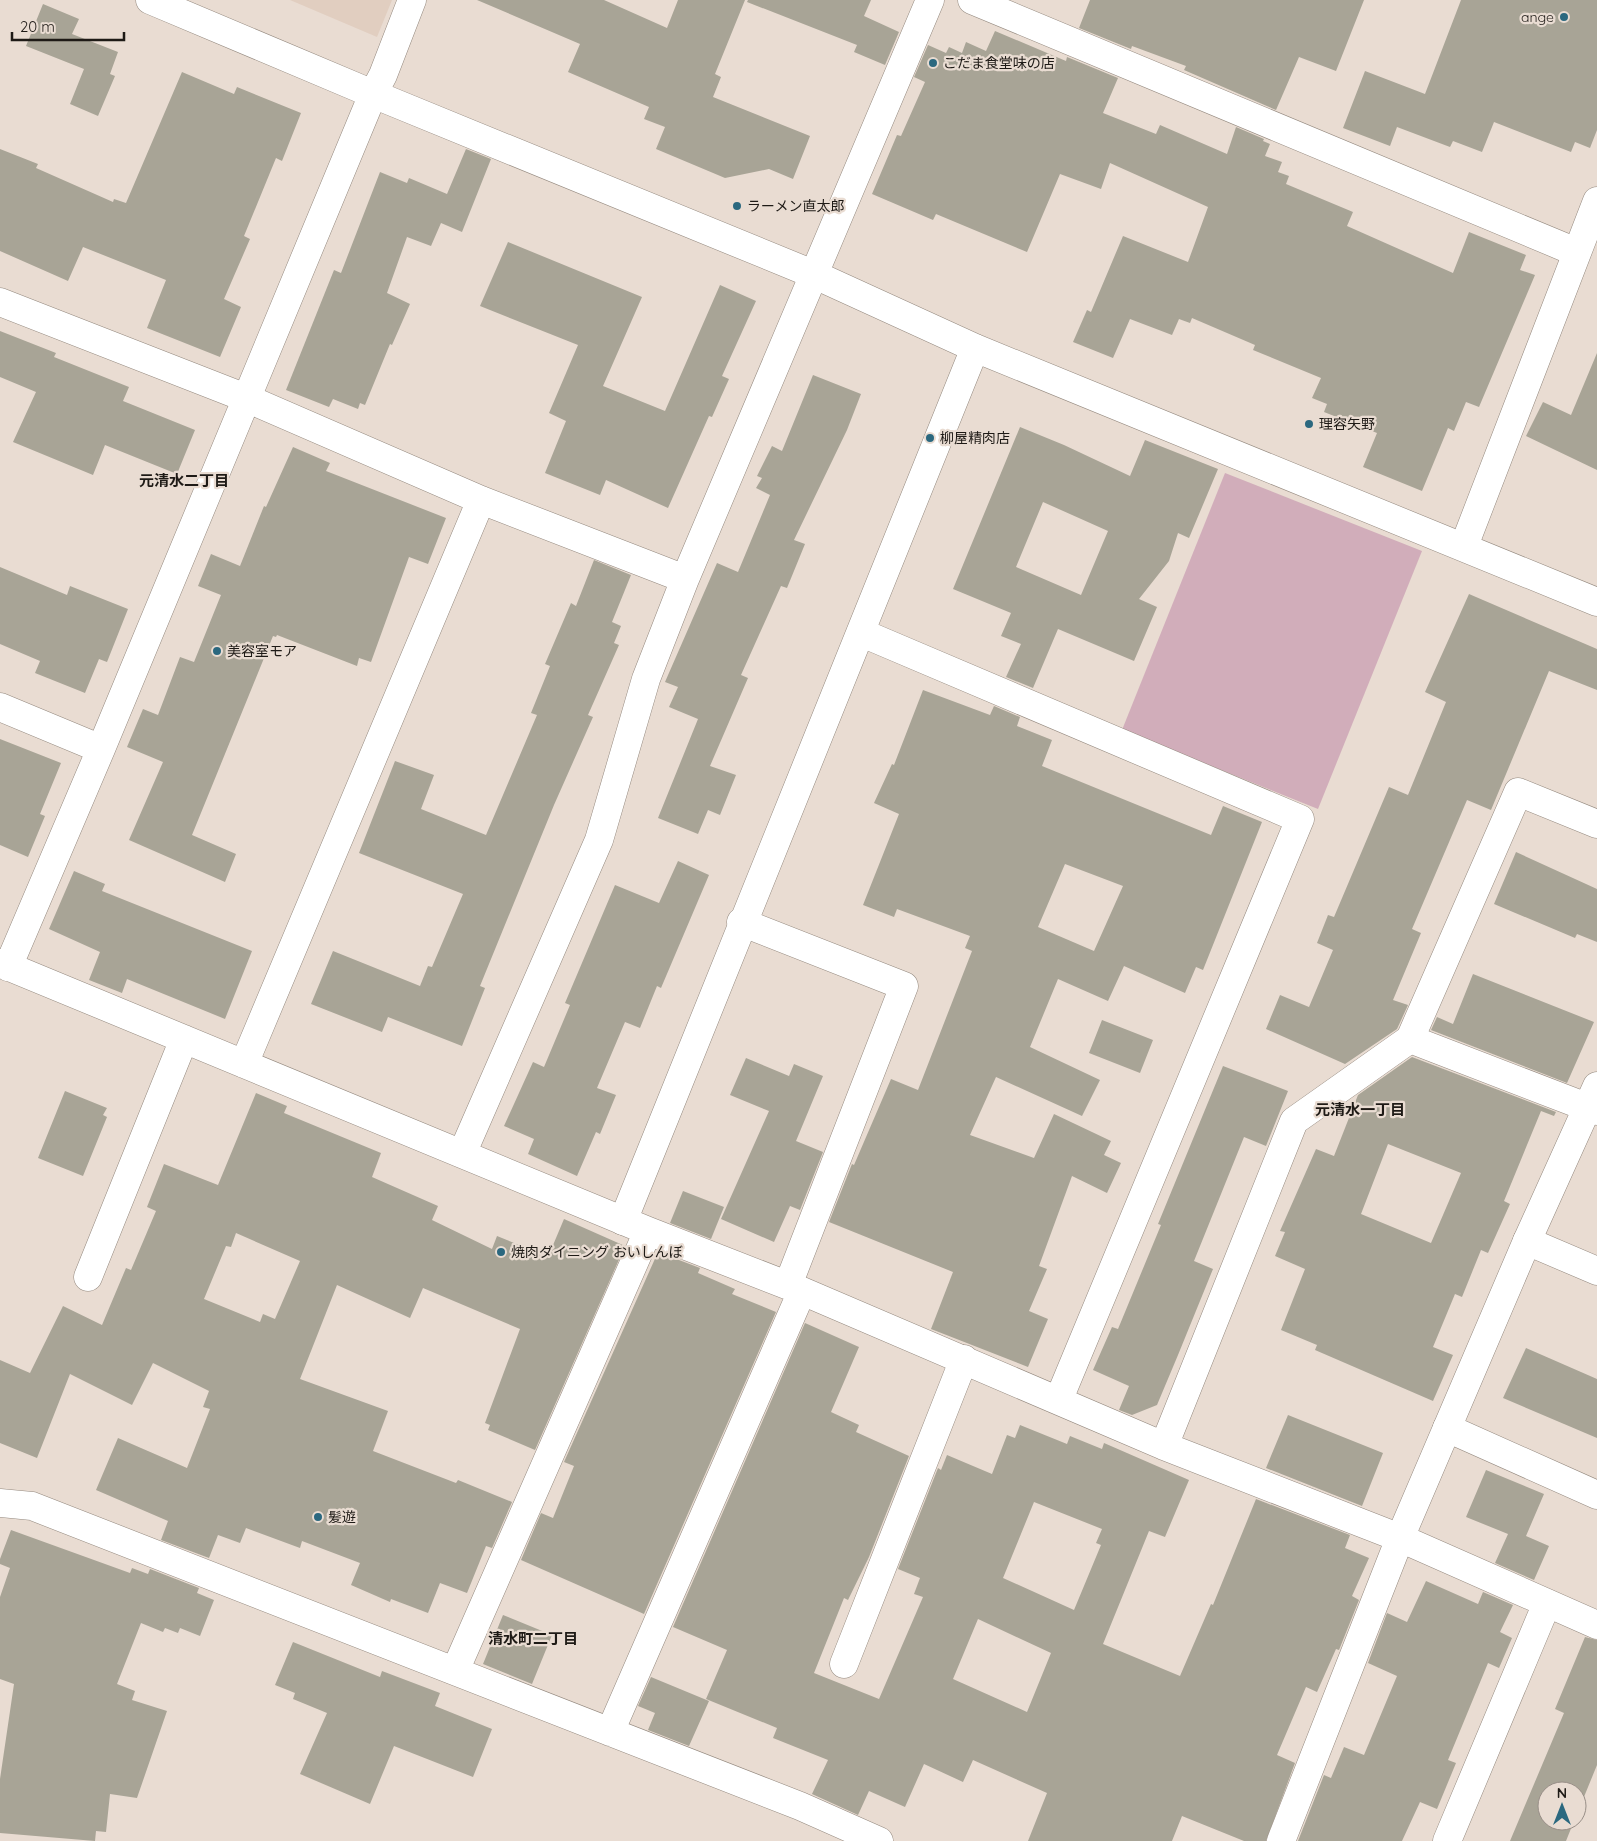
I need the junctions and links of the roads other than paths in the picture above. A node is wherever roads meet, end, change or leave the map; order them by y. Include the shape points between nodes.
1 (150, 0) edge
2 (412, 0) edge
3 (930, 0) edge
4 (972, 0) edge
5 (373, 94) junction
6 (1597, 200) edge
7 (1576, 252) junction
8 (813, 274) junction
9 (0, 302) edge
10 (975, 348) junction
11 (246, 398) junction
12 (481, 500) junction
13 (1464, 546) junction
14 (684, 580) junction
15 (1597, 602) edge
16 (862, 633) junction
17 (0, 708) edge
18 (101, 749) junction
19 (1597, 824) edge
20 (741, 922) junction
21 (4, 965) edge
22 (184, 1039) junction
23 (1410, 1039) junction
24 (244, 1064) junction
25 (1594, 1102) edge
26 (462, 1154) junction
27 (623, 1221) junction
28 (648, 1231) junction
29 (1527, 1241) junction
30 (1597, 1271) edge
31 (88, 1277) dead end
32 (795, 1288) junction
33 (964, 1359) junction
34 (1059, 1399) junction
35 (1447, 1428) junction
36 (1164, 1446) junction
37 (1597, 1495) edge
38 (0, 1503) edge
39 (1400, 1538) junction
40 (1547, 1603) junction
41 (1597, 1625) edge
42 (844, 1664) dead end
43 (455, 1671) junction
44 (610, 1732) junction
45 (879, 1841) edge
46 (1281, 1841) edge
47 (1447, 1841) edge

1 - 5 street
2 - 5 street
3 - 8 street
4 - 7 street
5 - 8 street
5 - 11 street
6 - 7 street
7 - 13 street
8 - 10 street
8 - 14 street
9 - 11 street
10 - 13 street
10 - 16 street
11 - 12 street
11 - 18 street
12 - 14 street
12 - 24 street
13 - 15 street
14 - 26 street via 646,679 598,840
16 - 20 street
16 - 34 street via 1300,819
17 - 18 street
18 - 21 street
19 - 23 street via 1518,792
20 - 27 street
20 - 32 street via 904,986
21 - 22 street
22 - 24 street
22 - 31 street
23 - 25 street
23 - 36 street via 1294,1121
24 - 26 street
25 - 29 street
26 - 27 street
27 - 28 street
28 - 32 street
28 - 43 street
29 - 30 street
29 - 35 street
32 - 33 street
32 - 44 street
33 - 34 street
33 - 42 street
34 - 36 street
35 - 37 street
35 - 39 street
36 - 39 street
38 - 43 street via 32,1506
39 - 40 street
39 - 46 street
40 - 41 street
40 - 47 street
43 - 44 street
44 - 45 street via 800,1806

